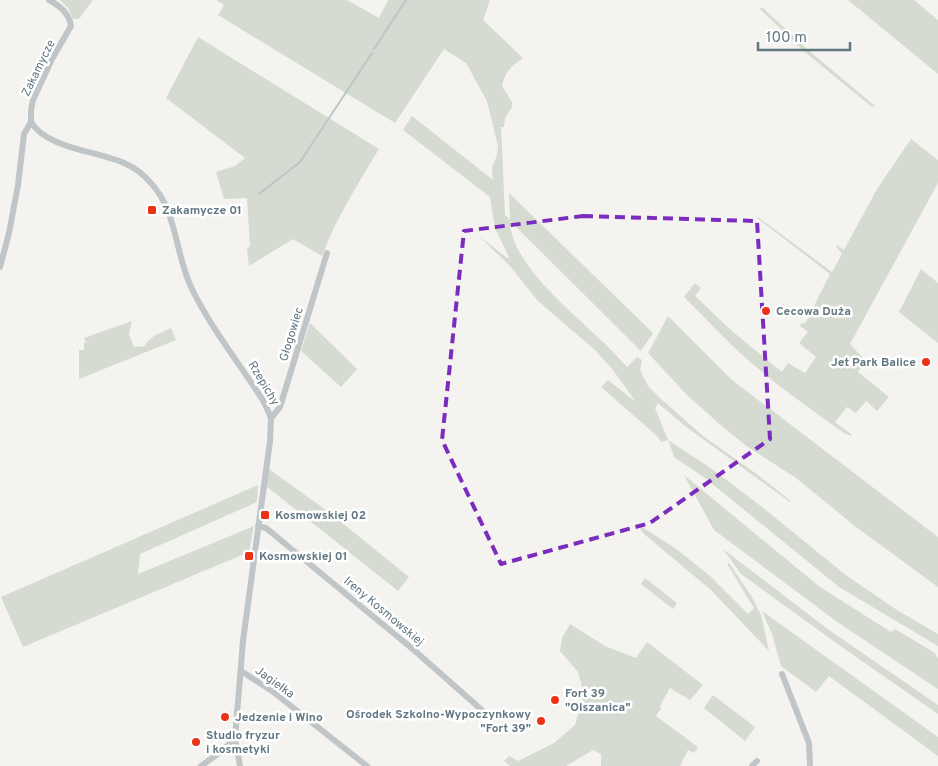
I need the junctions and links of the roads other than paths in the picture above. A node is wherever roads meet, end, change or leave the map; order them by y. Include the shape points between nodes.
1 (49, 0) edge
2 (31, 122) junction
3 (326, 253) dead end
4 (0, 266) edge
5 (271, 418) junction
6 (258, 526) junction
7 (241, 671) junction
8 (782, 674) dead end
9 (492, 719) dead end
10 (235, 738) junction
11 (200, 766) edge
12 (240, 766) edge
13 (366, 766) edge
14 (810, 766) edge

1 - 2 street, Zakamycze via 65,12 71,26 34,100
2 - 4 street, Zakamycze via 24,134 10,233
2 - 5 street, Rzepichy via 48,138 124,163 152,184 168,213 187,275 200,304 264,402
3 - 5 street, Głogowiec via 280,407
5 - 6 street, Rzepichy
6 - 7 street, Rzepichy
6 - 9 street, Ireny Kosmowskiej via 266,528 377,618
7 - 10 street, Rzepichy
7 - 13 street, Jagiełka via 272,691
8 - 14 street via 810,742
10 - 11 street
10 - 12 street, Rzepichy

